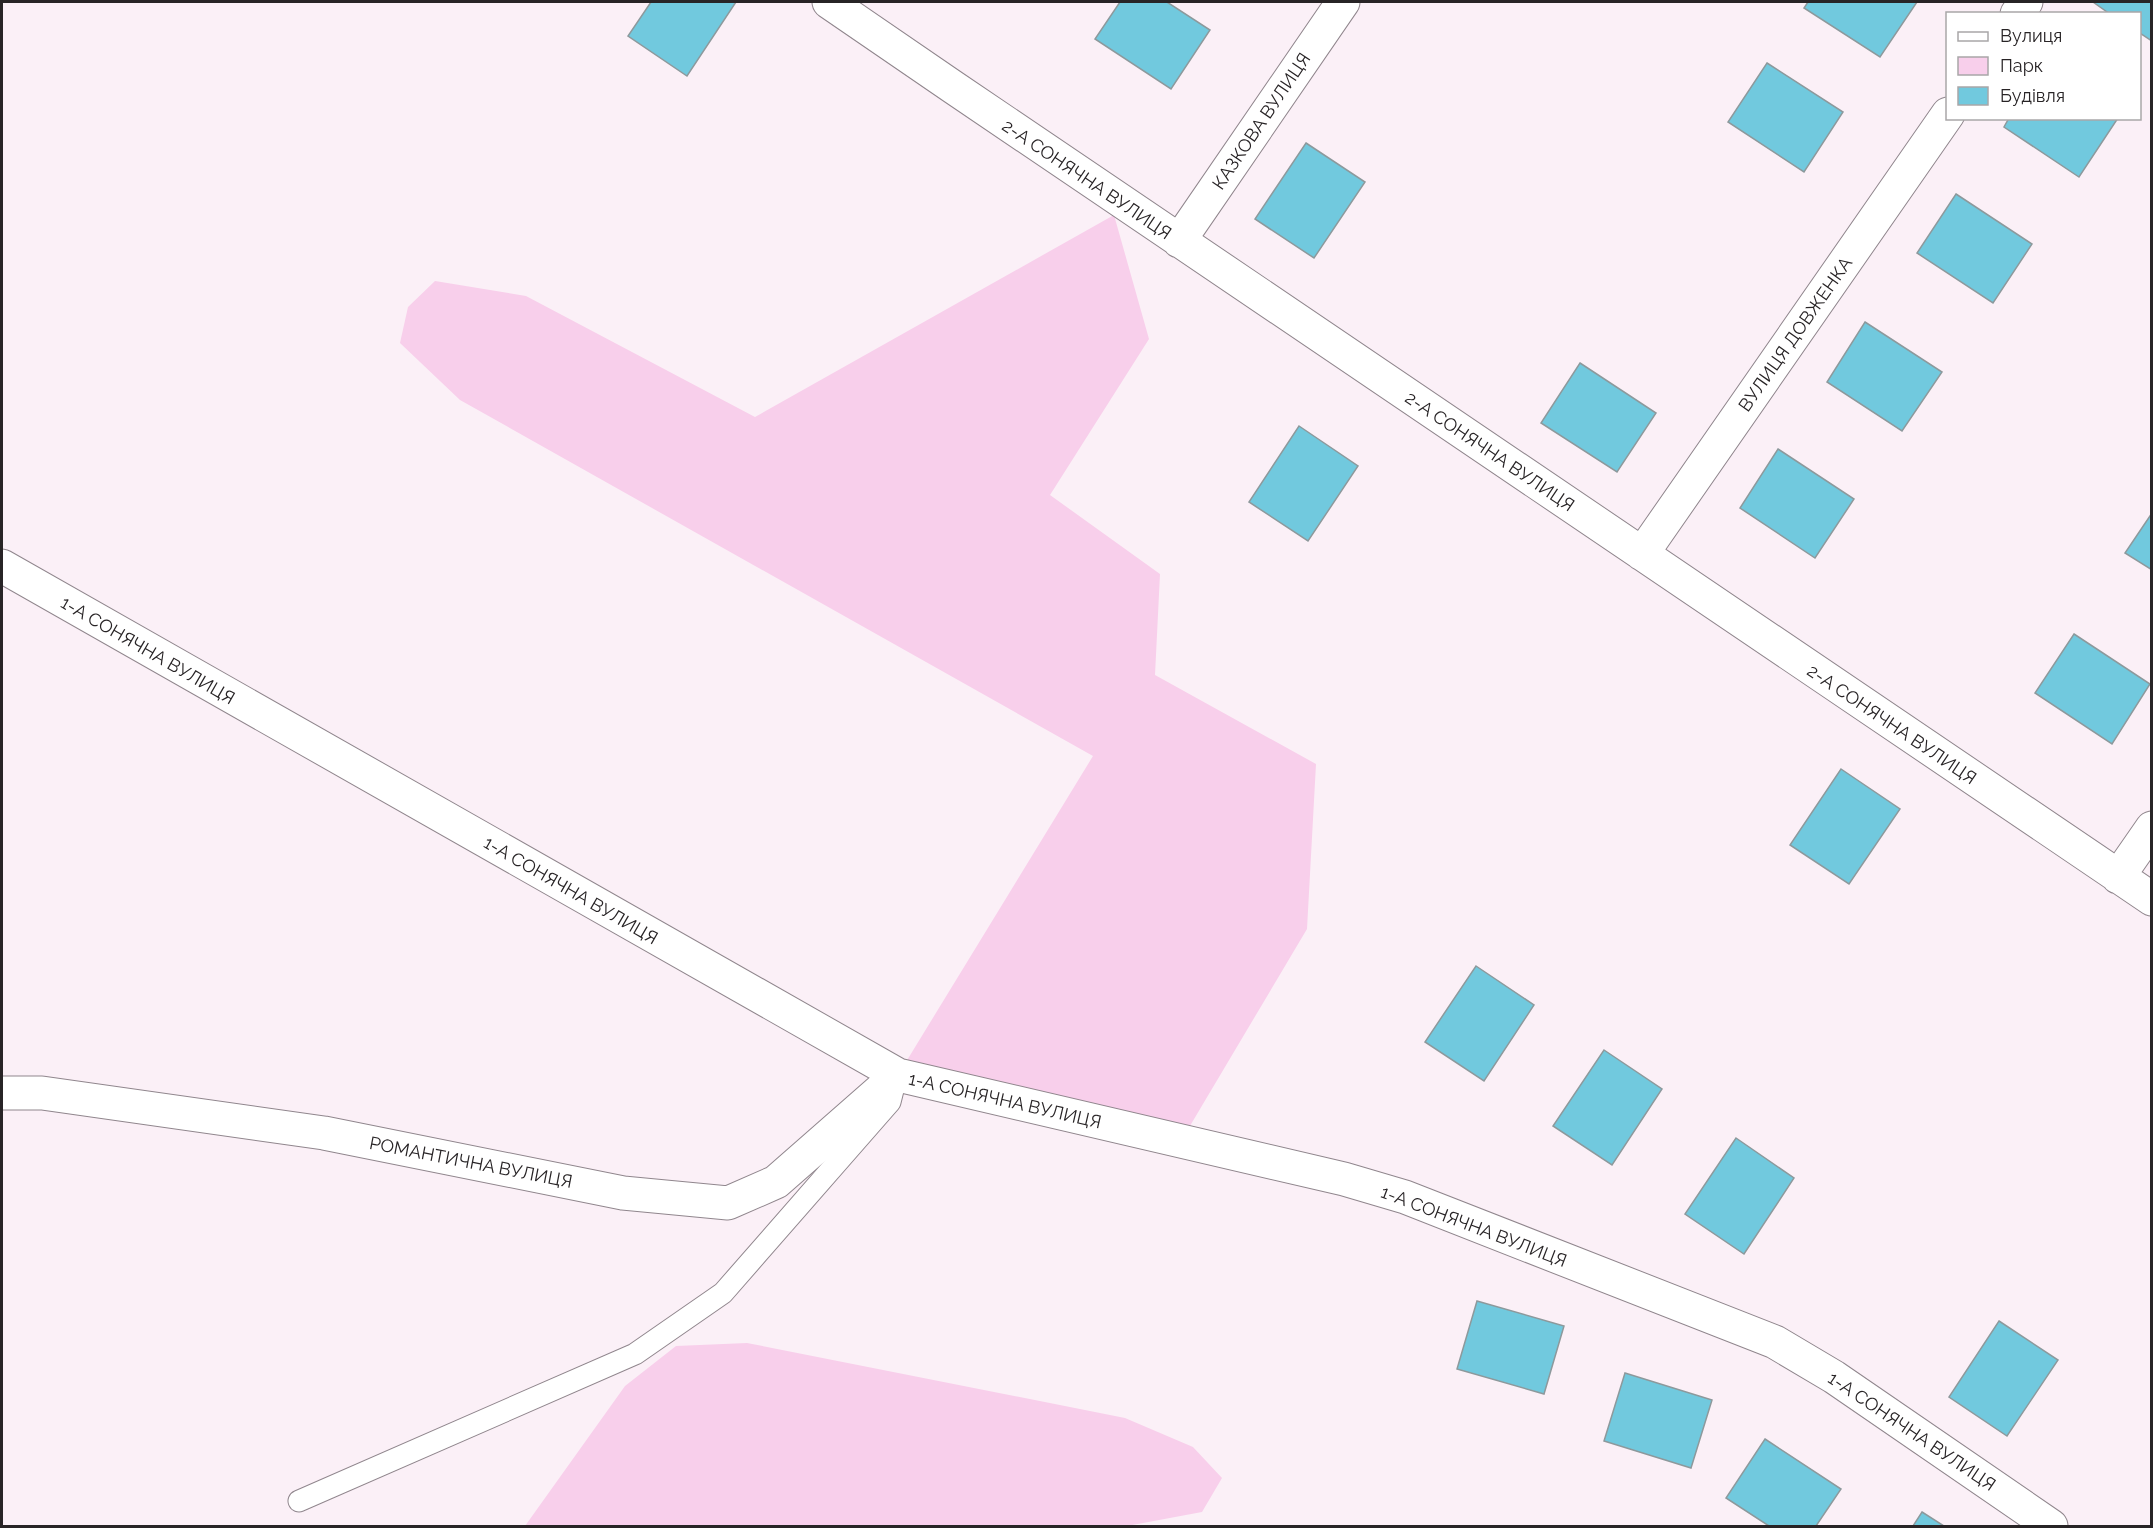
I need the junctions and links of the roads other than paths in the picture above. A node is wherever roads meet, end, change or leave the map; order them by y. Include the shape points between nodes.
1 (829, 2) edge
2 (1343, 2) edge
3 (1946, 115) edge
4 (1179, 241) junction
5 (1642, 554) junction
6 (2, 566) edge
7 (2151, 828) edge
8 (2118, 877) junction
9 (2151, 899) edge
10 (898, 1075) junction
11 (2, 1092) edge
12 (299, 1501) dead end
13 (2051, 1527) edge

1 - 4 street, 2-А СОНЯЧНА ВУЛИЦЯ
2 - 4 street, КАЗКОВА ВУЛИЦЯ
3 - 5 street, ВУЛИЦЯ ДОВЖЕНКА
4 - 5 street, 2-А СОНЯЧНА ВУЛИЦЯ
5 - 8 street, 2-А СОНЯЧНА ВУЛИЦЯ
6 - 10 street, 1-А СОНЯЧНА ВУЛИЦЯ
7 - 8 street
8 - 9 street, 2-А СОНЯЧНА ВУЛИЦЯ
10 - 11 street, РОМАНТИЧНА ВУЛИЦЯ via 776,1182 728,1203 623,1193 324,1132 42,1093
10 - 12 lane via 890,1102 723,1293 635,1354
10 - 13 street, 1-А СОНЯЧНА ВУЛИЦЯ via 1344,1179 1405,1197 1775,1342 1834,1377

